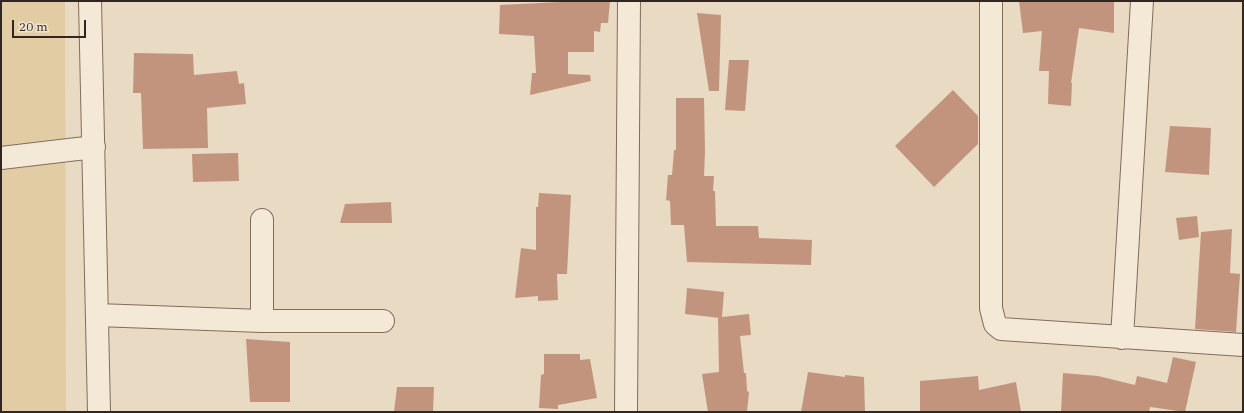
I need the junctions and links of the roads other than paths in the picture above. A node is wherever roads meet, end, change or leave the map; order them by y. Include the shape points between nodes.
1 (90, 1) edge
2 (629, 1) edge
3 (992, 1) edge
4 (1142, 1) edge
5 (94, 147) junction
6 (1, 158) edge
7 (262, 220) dead end
8 (97, 315) junction
9 (262, 321) junction
10 (383, 321) dead end
11 (1122, 338) junction
12 (1243, 345) edge
13 (99, 412) edge
14 (626, 412) edge

1 - 5 street
2 - 14 street
3 - 11 street via 992,317 1001,329
4 - 11 street
5 - 6 street
5 - 8 street
7 - 9 street
8 - 9 street
8 - 13 street
9 - 10 street
11 - 12 street

